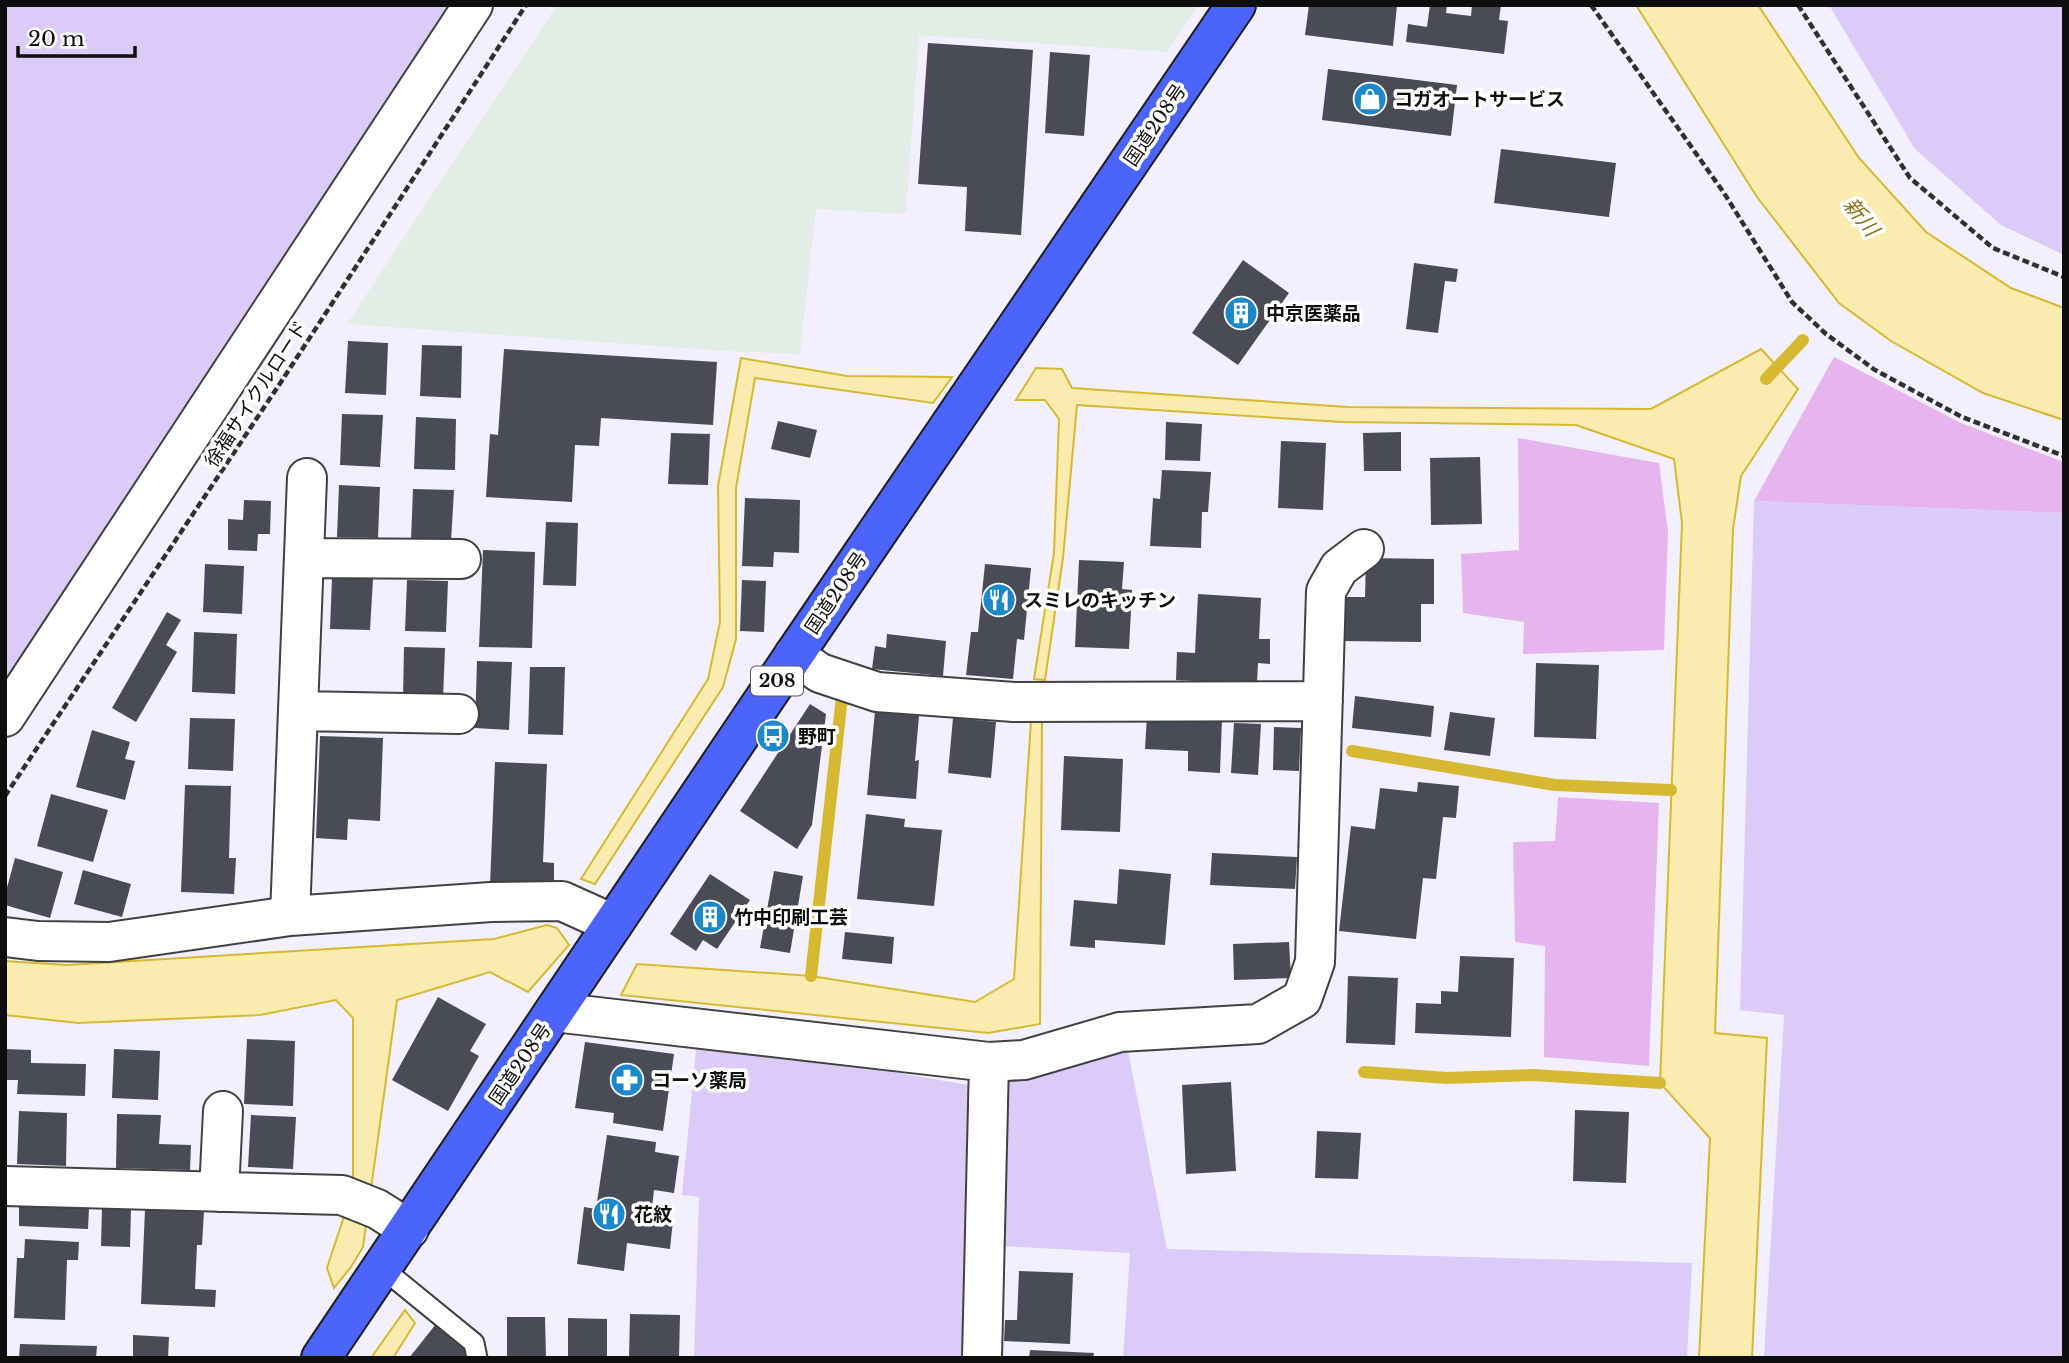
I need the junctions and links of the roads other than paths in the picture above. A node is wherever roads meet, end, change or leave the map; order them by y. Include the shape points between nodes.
1 (473, 5) edge
2 (1236, 5) edge
3 (307, 478) dead end
4 (1364, 549) dead end
5 (304, 558) junction
6 (461, 559) dead end
7 (794, 654) junction
8 (1322, 701) junction
9 (298, 711) junction
10 (459, 714) dead end
11 (5, 717) edge
12 (290, 916) junction
13 (613, 924) junction
14 (5, 937) edge
15 (554, 1012) junction
16 (989, 1062) junction
17 (223, 1111) dead end
18 (5, 1186) edge
19 (219, 1192) junction
20 (409, 1229) junction
21 (382, 1268) junction
22 (321, 1358) edge
23 (477, 1358) edge
24 (982, 1358) edge

1 - 11 street
2 - 7 highway, 国道208号 / 208
3 - 5 street
4 - 8 street via 1339,568 1326,591
5 - 6 street
5 - 9 street
7 - 8 street via 820,673 877,692 1014,702
7 - 13 highway, 国道208号 / 208
8 - 16 street via 1315,962 1302,999 1258,1024 1120,1032 1024,1060
9 - 10 street
9 - 12 street
12 - 13 street via 562,901
12 - 14 street via 109,942
13 - 15 highway, 国道208号 / 208
15 - 16 street
15 - 20 highway, 国道208号 / 208
16 - 24 street
17 - 19 street
18 - 19 street
19 - 20 street via 342,1195
20 - 21 highway, 国道208号 / 208
21 - 22 highway, 国道208号 / 208
21 - 23 lane via 474,1343

